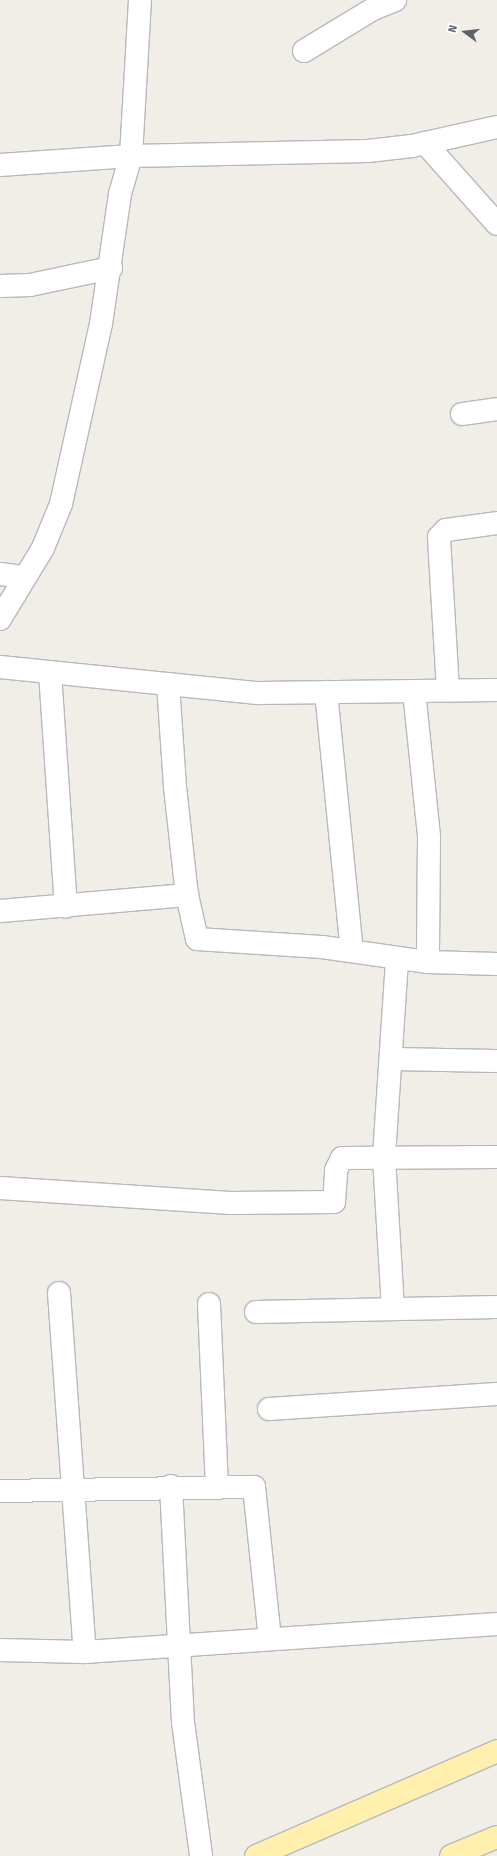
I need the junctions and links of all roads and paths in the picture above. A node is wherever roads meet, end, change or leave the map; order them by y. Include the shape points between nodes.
1 (140, 0) edge
2 (395, 0) edge
3 (304, 51) dead end
4 (497, 127) edge
5 (426, 143) junction
6 (131, 156) junction
7 (0, 165) edge
8 (497, 224) edge
9 (111, 268) junction
10 (0, 286) edge
11 (497, 409) edge
12 (462, 414) dead end
13 (497, 523) edge
14 (0, 574) edge
15 (25, 577) junction
16 (0, 619) edge
17 (0, 667) edge
18 (50, 674) junction
19 (168, 684) junction
20 (448, 690) junction
21 (497, 690) edge
22 (414, 691) junction
23 (326, 692) junction
24 (188, 895) junction
25 (66, 906) junction
26 (0, 911) edge
27 (352, 951) junction
28 (397, 958) junction
29 (428, 962) junction
30 (497, 964) edge
31 (392, 1059) junction
32 (497, 1061) edge
33 (384, 1156) junction
34 (497, 1157) edge
35 (0, 1188) edge
36 (59, 1293) dead end
37 (209, 1304) dead end
38 (497, 1307) edge
39 (393, 1309) junction
40 (256, 1312) dead end
41 (497, 1394) edge
42 (269, 1409) dead end
43 (172, 1486) junction
44 (217, 1486) junction
45 (75, 1490) junction
46 (0, 1491) edge
47 (497, 1624) edge
48 (270, 1638) junction
49 (181, 1645) junction
50 (0, 1650) edge
51 (85, 1652) junction
52 (497, 1751) edge
53 (497, 1837) edge
54 (201, 1856) edge
55 (256, 1856) edge
56 (451, 1856) edge

1 - 6 street
2 - 3 street via 373,9
4 - 5 street
5 - 6 street via 368,151
5 - 8 street
6 - 7 street
6 - 9 street via 120,194
9 - 10 street via 30,285
9 - 15 street via 61,504 43,548
11 - 12 street
13 - 20 street via 446,530 440,537
14 - 15 street
15 - 16 street
17 - 18 street
18 - 19 street
18 - 25 street
19 - 23 street via 258,693
19 - 24 street
20 - 21 street
20 - 22 street
22 - 23 street
22 - 29 street via 429,837
23 - 27 street
24 - 25 street
24 - 27 street via 194,934 203,942
25 - 26 street
27 - 28 street
28 - 29 street
28 - 31 street
29 - 30 street
31 - 32 street
31 - 33 street
33 - 34 street
33 - 35 street via 342,1158 336,1170 334,1202 231,1203
33 - 39 street
36 - 45 street
37 - 44 street
38 - 39 street
39 - 40 street
41 - 42 street
43 - 44 street
43 - 45 street
43 - 49 street
44 - 48 street via 256,1488
45 - 46 street
45 - 51 street
47 - 48 street
48 - 49 street
49 - 51 street
49 - 54 street via 186,1755
50 - 51 street
52 - 55 main road
53 - 56 main road

